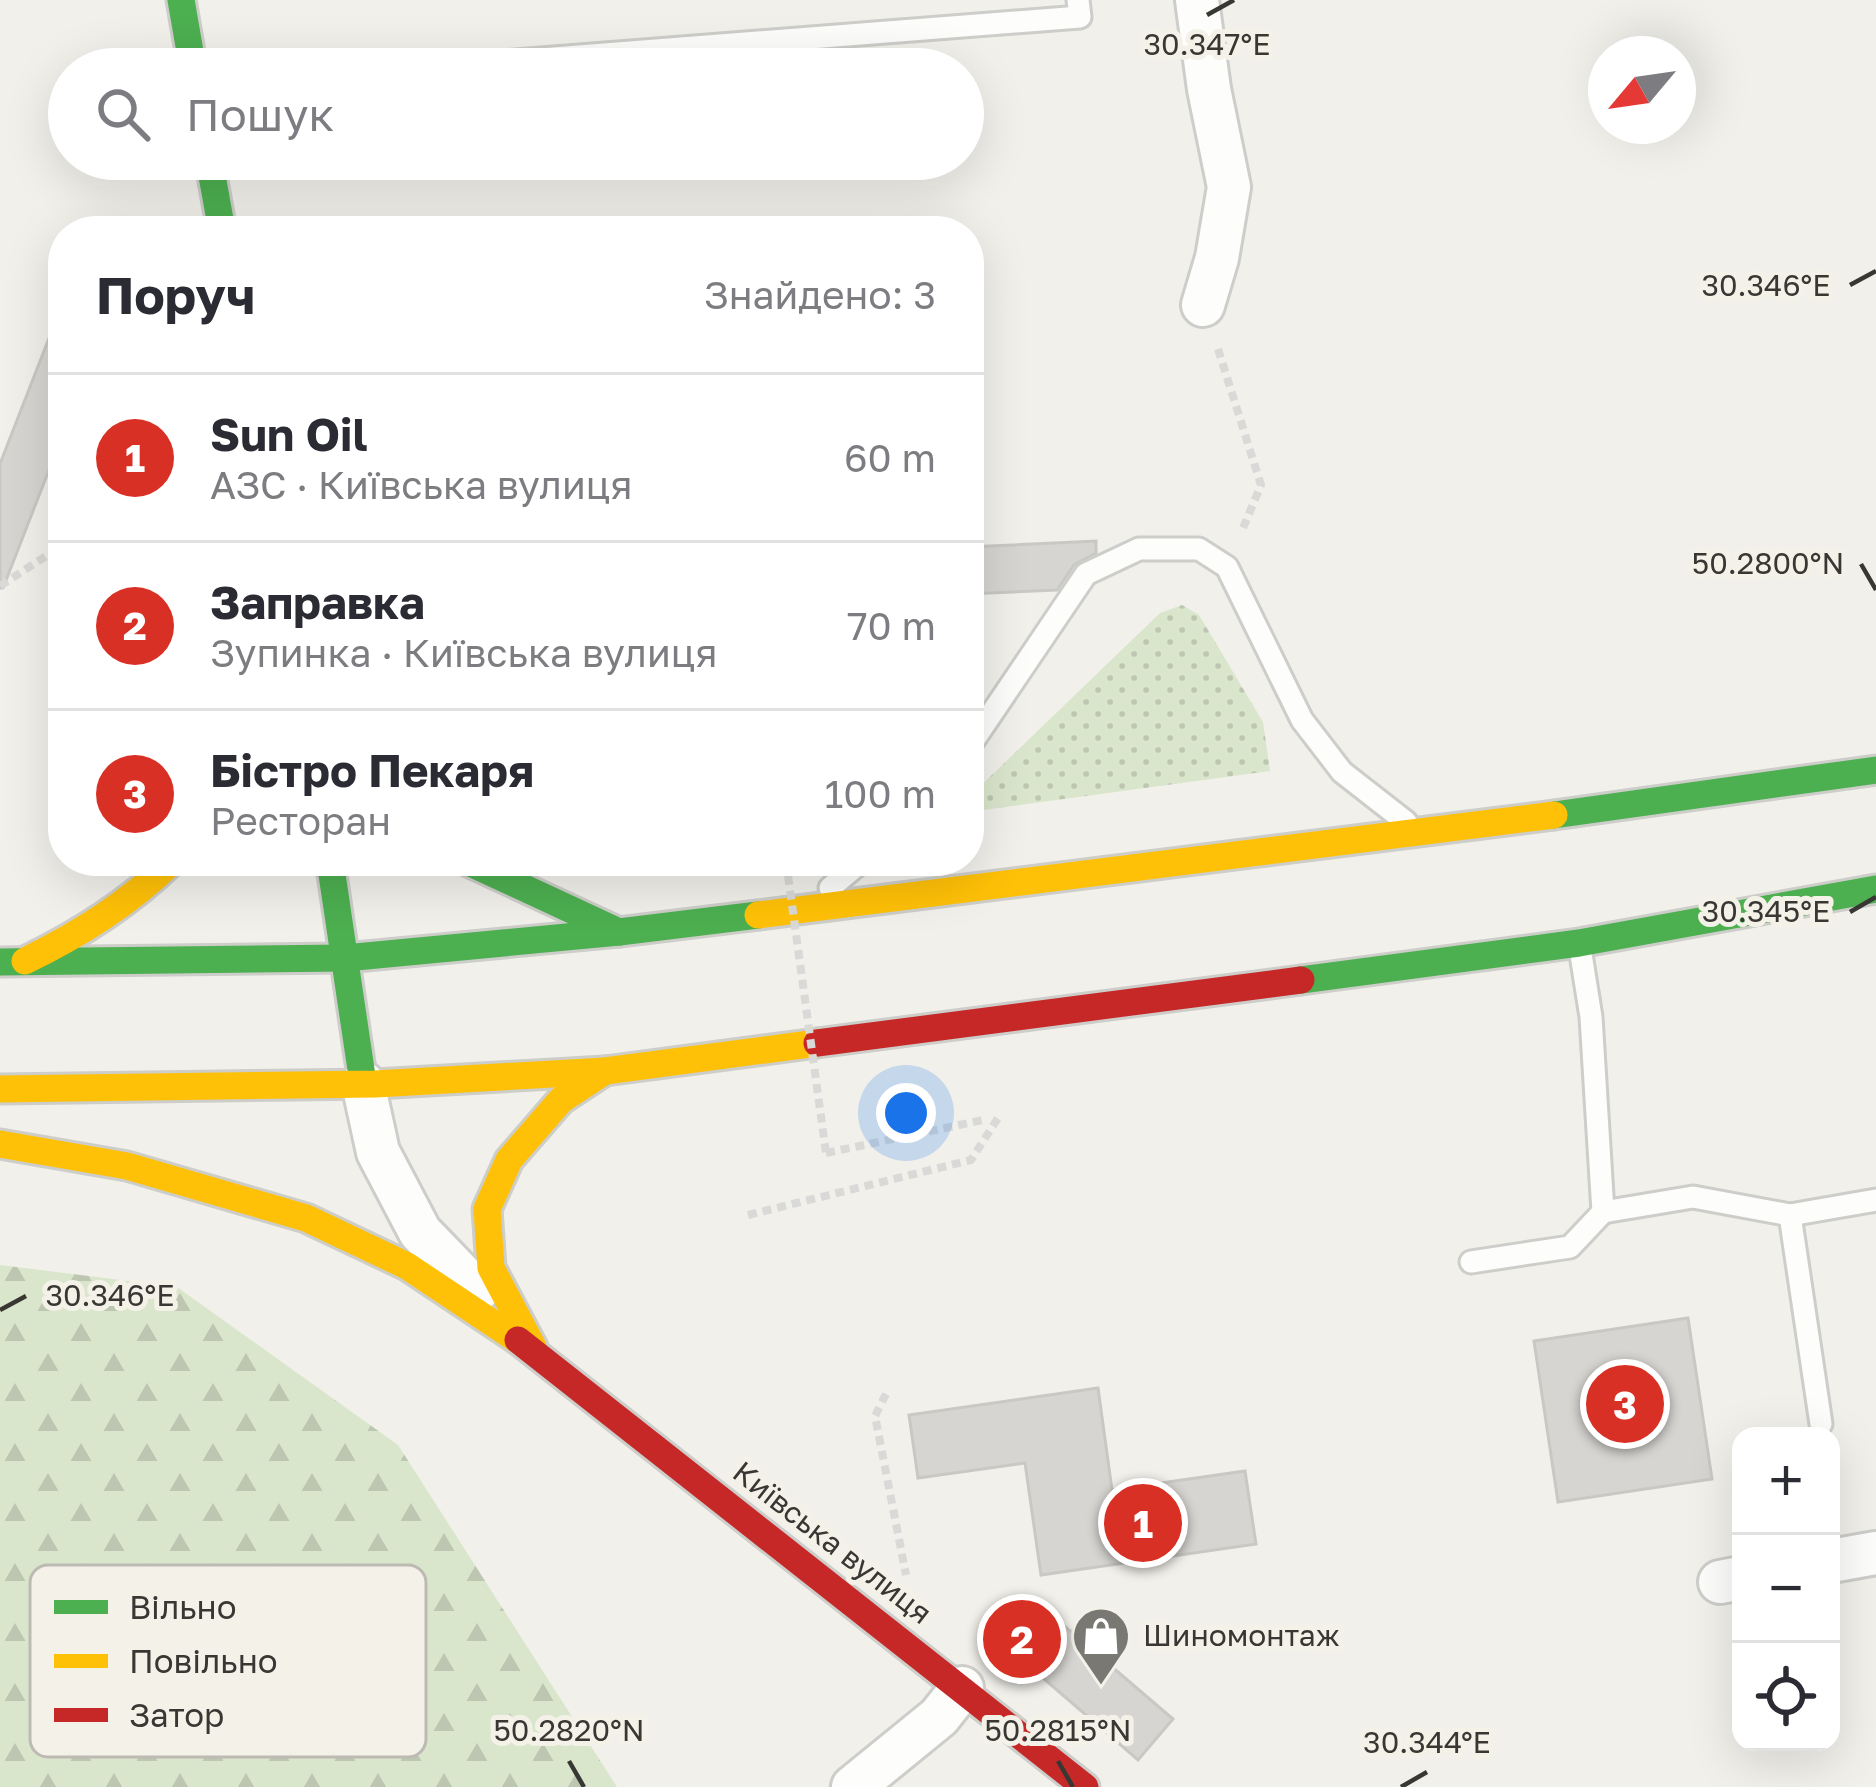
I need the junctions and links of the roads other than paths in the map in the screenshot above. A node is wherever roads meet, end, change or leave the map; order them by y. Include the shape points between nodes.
1 (181, 0) edge
2 (1078, 0) edge
3 (1197, 0) edge
4 (189, 48) edge
5 (682, 48) edge
6 (213, 180) edge
7 (219, 216) edge
8 (1204, 305) road end
9 (984, 724) edge
10 (1876, 770) edge
11 (1421, 833) junction
12 (158, 876) edge
13 (332, 876) edge
14 (498, 876) edge
15 (844, 876) edge
16 (1876, 889) edge
17 (806, 909) junction
18 (619, 932) junction
19 (1580, 943) junction
20 (345, 958) junction
21 (13, 962) edge
22 (605, 1071) junction
23 (363, 1083) junction
24 (0, 1089) edge
25 (0, 1144) edge
26 (1876, 1200) edge
27 (1604, 1212) junction
28 (1790, 1215) junction
29 (1471, 1262) dead end
30 (536, 1352) junction
31 (1821, 1424) dead end
32 (1876, 1553) edge
33 (1840, 1559) edge
34 (962, 1688) junction
35 (854, 1787) edge
36 (1085, 1787) edge

1 - 4 main road
2 - 5 lane via 1080,17
3 - 8 street via 1229,187
6 - 7 main road
9 - 11 lane via 1086,574 1139,549 1199,549 1227,567 1302,719 1342,772
10 - 11 main road
11 - 17 main road
12 - 21 main road via 87,932
13 - 20 main road
14 - 18 main road
15 - 17 lane
16 - 19 main road
17 - 18 main road
18 - 20 main road
19 - 22 main road
19 - 27 lane
20 - 21 main road
20 - 23 main road
22 - 23 main road
22 - 30 main road via 561,1100 509,1160 487,1208 491,1268
23 - 24 main road
23 - 30 street via 378,1152 420,1232
25 - 30 main road, Київська вулиця via 127,1166 306,1218 407,1266
26 - 28 lane
27 - 28 lane via 1693,1197
27 - 29 lane via 1570,1246
28 - 31 lane
30 - 34 main road, Київська вулиця
32 - 33 street
34 - 35 street
34 - 36 main road, Київська вулиця

